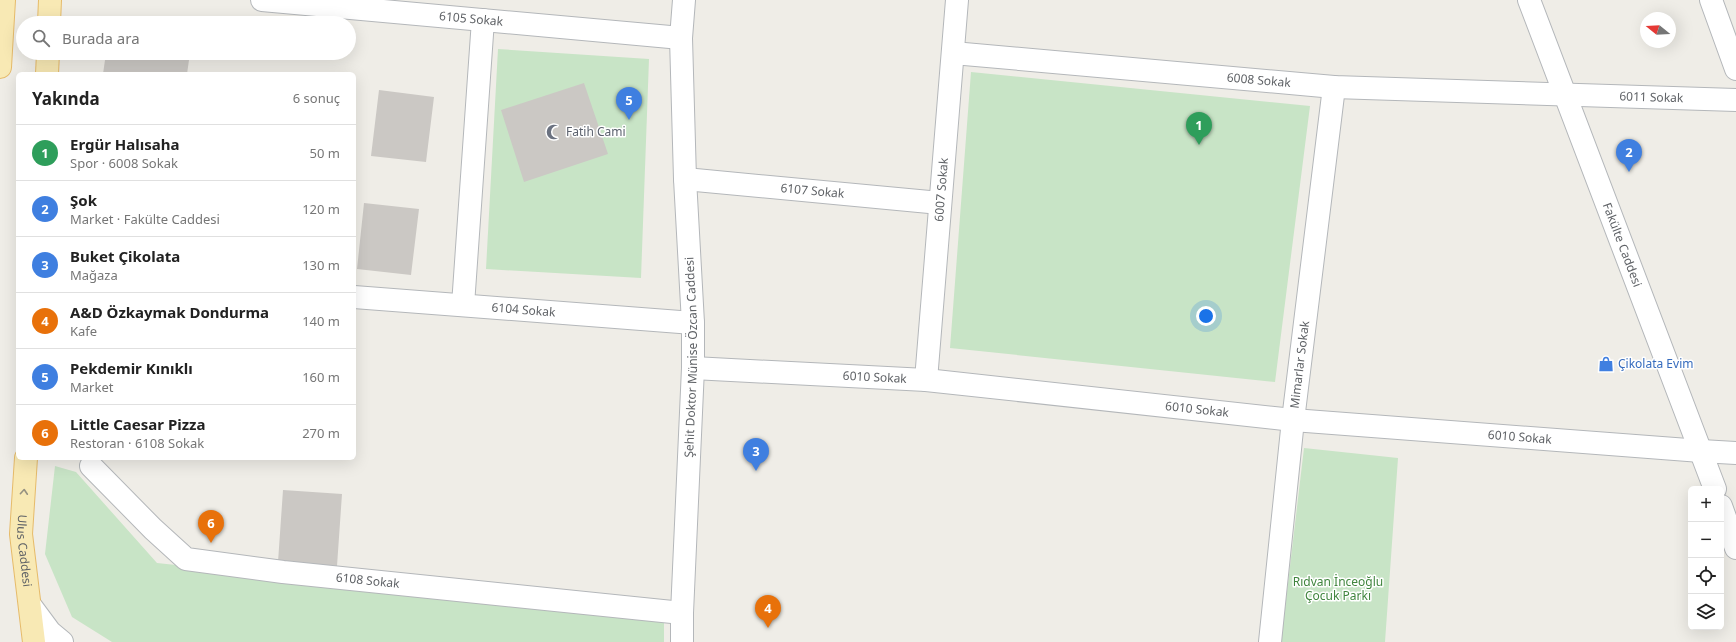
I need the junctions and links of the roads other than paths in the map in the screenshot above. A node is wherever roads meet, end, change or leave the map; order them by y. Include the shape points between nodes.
1 (4, 0) edge
2 (50, 0) edge
3 (262, 0) edge
4 (684, 0) edge
5 (957, 0) edge
6 (1529, 0) edge
7 (1711, 0) edge
8 (49, 16) edge
9 (483, 20) junction
10 (681, 38) junction
11 (953, 53) junction
12 (48, 60) edge
13 (0, 67) edge
14 (1736, 70) edge
15 (47, 72) edge
16 (1334, 87) junction
17 (1566, 94) junction
18 (1736, 100) edge
19 (685, 179) junction
20 (940, 203) junction
21 (356, 297) edge
22 (463, 305) junction
23 (693, 323) junction
24 (693, 368) junction
25 (926, 380) junction
26 (1293, 420) junction
27 (1701, 451) junction
28 (1736, 452) edge
29 (26, 460) edge
30 (91, 466) dead end
31 (1714, 486) edge
32 (1724, 514) edge
33 (1736, 548) edge
34 (30, 605) junction
35 (682, 613) junction
36 (34, 642) edge
37 (62, 642) edge
38 (682, 642) edge
39 (1270, 642) edge

1 - 13 main road
2 - 8 main road
3 - 9 street, 6105 Sokak
4 - 10 street, Şehit Doktor Münise Özcan Caddesi
5 - 11 street, 6007 Sokak
6 - 17 street, Fakülte Caddesi
7 - 14 street
9 - 10 street, 6105 Sokak
9 - 22 street
10 - 19 street, Şehit Doktor Münise Özcan Caddesi
11 - 16 street, 6008 Sokak
11 - 20 street, 6007 Sokak
12 - 15 main road
16 - 17 street, 6008 Sokak
16 - 26 street, Mimarlar Sokak
17 - 18 street, 6011 Sokak
17 - 27 street, Fakülte Caddesi
19 - 20 street, 6107 Sokak
19 - 23 street, Şehit Doktor Münise Özcan Caddesi
20 - 25 street, 6007 Sokak
21 - 22 street, 6104 Sokak
22 - 23 street, 6104 Sokak
23 - 24 street, Şehit Doktor Münise Özcan Caddesi
24 - 25 street, 6010 Sokak
24 - 35 street, Şehit Doktor Münise Özcan Caddesi
25 - 26 street, 6010 Sokak
26 - 27 street, 6010 Sokak
26 - 39 street, Mimarlar Sokak
27 - 28 street, 6010 Sokak
27 - 31 street, Fakülte Caddesi
34 -> 29 main road, Ulus Caddesi via 21,534
30 - 35 street, 6108 Sokak via 186,559 283,572
32 - 33 street
34 - 36 main road, Ulus Caddesi
34 - 37 street via 50,632
35 - 38 street, Şehit Doktor Münise Özcan Caddesi

